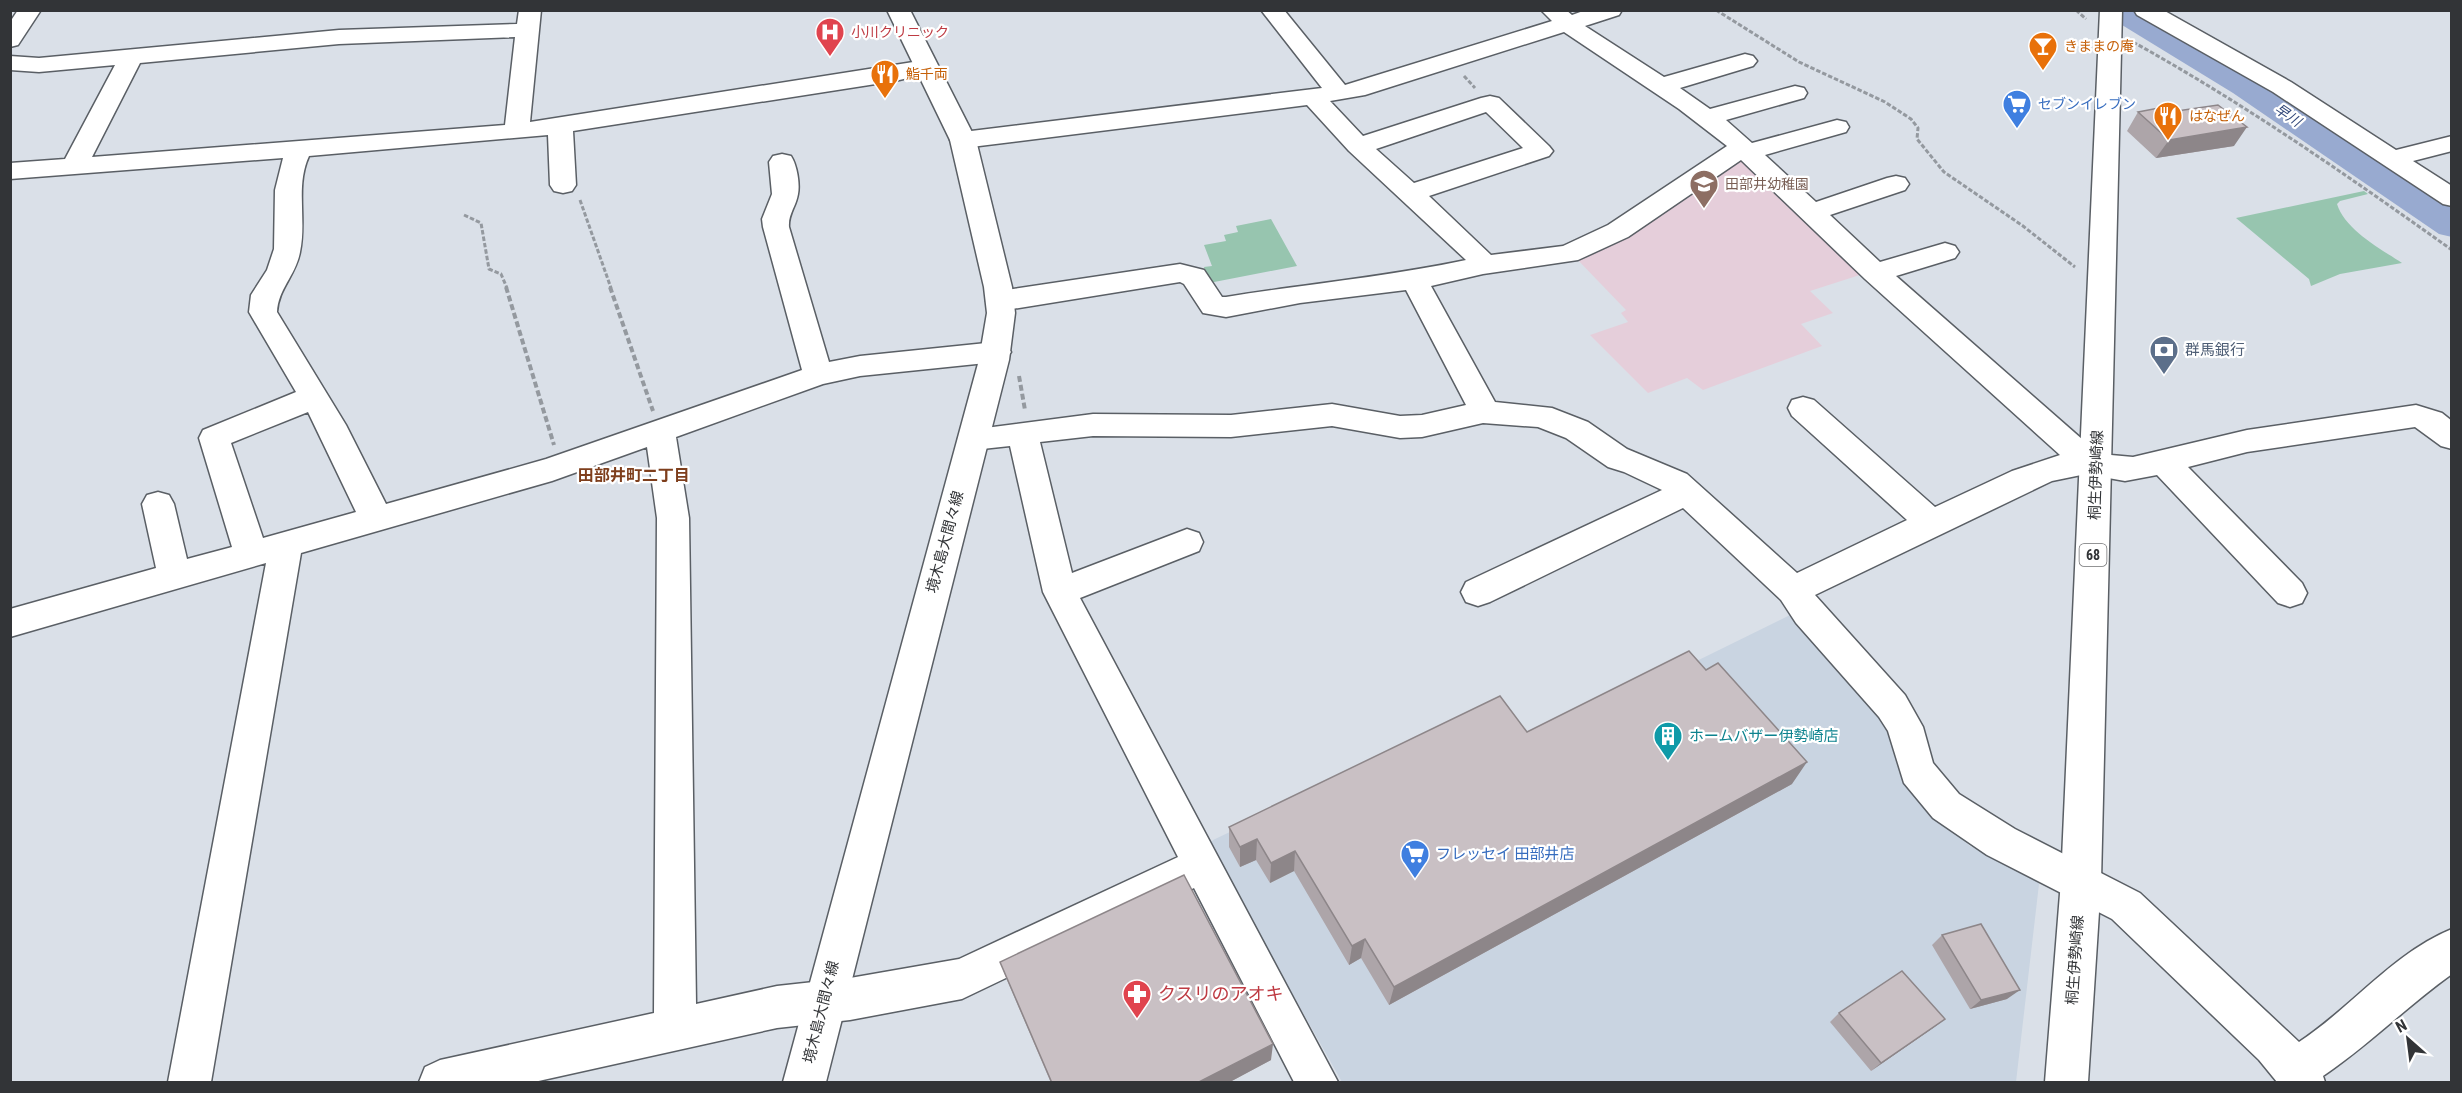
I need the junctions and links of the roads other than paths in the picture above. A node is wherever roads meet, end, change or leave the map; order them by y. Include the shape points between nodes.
1 (30, 10) edge
2 (346, 10) edge
3 (898, 10) edge
4 (1272, 10) edge
5 (1611, 10) edge
6 (2145, 10) edge
7 (1560, 17) edge
8 (529, 20) edge
9 (2111, 24) edge
10 (339, 37) junction
11 (10, 40) edge
12 (132, 55) junction
13 (1745, 61) dead end
14 (10, 63) edge
15 (926, 66) junction
16 (1660, 86) junction
17 (1795, 93) dead end
18 (1328, 95) junction
19 (1708, 117) junction
20 (561, 126) junction
21 (1838, 127) dead end
22 (517, 132) junction
23 (963, 140) junction
24 (2451, 143) edge
25 (1358, 146) junction
26 (300, 149) junction
27 (1746, 151) junction
28 (2394, 159) junction
29 (782, 162) dead end
30 (74, 166) junction
31 (10, 171) edge
32 (1896, 184) dead end
33 (571, 191) road end
34 (1409, 194) junction
35 (2451, 198) edge
36 (1812, 212) junction
37 (1945, 252) dead end
38 (1483, 265) junction
39 (1875, 273) junction
40 (1414, 280) junction
41 (1000, 301) junction
42 (1007, 361) junction
43 (818, 375) junction
44 (314, 397) junction
45 (1803, 408) dead end
46 (1483, 412) junction
47 (1026, 427) junction
48 (660, 432) junction
49 (2451, 438) edge
50 (973, 439) junction
51 (2163, 461) junction
52 (2096, 462) junction
53 (1688, 492) junction
54 (158, 504) dead end
55 (372, 519) junction
56 (1932, 524) junction
57 (1186, 542) dead end
58 (268, 549) junction
59 (174, 576) junction
60 (1060, 592) junction
61 (1478, 592) dead end
62 (2290, 593) dead end
63 (1800, 601) junction
64 (10, 623) edge
65 (1202, 865) junction
66 (2081, 881) junction
67 (2451, 949) edge
68 (823, 1002) junction
69 (675, 1031) junction
70 (2299, 1076) edge
71 (189, 1083) edge
72 (440, 1083) edge
73 (804, 1083) edge
74 (1317, 1083) edge
75 (2066, 1083) edge

1 - 11 street
2 - 10 street
3 - 15 street, 境木島大間々線
4 - 18 street
5 - 7 street
6 - 28 street via 2282,87
7 - 16 street
7 - 18 street via 1448,61
8 - 10 street
8 - 22 street
9 - 52 street, 桐生伊勢崎線 / 68
10 - 12 street
12 - 14 street
12 - 30 street
13 - 16 street
15 - 20 street
15 - 23 street, 境木島大間々線
16 - 19 street
17 - 19 street
18 - 23 street
18 - 25 street via 1319,105
19 - 27 street
20 - 22 street
20 - 33 street via 560,158
21 - 27 street
22 - 26 street
23 - 41 street, 境木島大間々線 via 986,226
24 - 28 street
25 - 34 street
25 - 34 street via 1490,103 1540,151
26 - 30 street
26 - 44 street via 290,179 285,262 264,292 263,312
27 - 36 street
27 - 38 street via 1735,152 1618,231 1585,247 1568,254
28 - 35 street
29 - 43 street via 785,194 775,219 776,227
30 - 31 street
32 - 36 street
34 - 38 street via 1477,255
36 - 39 street
37 - 39 street
38 - 40 street
39 - 52 street via 2072,448
40 - 41 street via 1219,308 1207,301 1194,277 1180,273
40 - 46 street
41 - 42 street, 境木島大間々線
42 - 43 street via 860,366
42 - 50 street, 境木島大間々線
43 - 48 street
44 - 55 street via 372,509
44 - 58 street via 214,438
45 - 56 street
46 - 47 street via 1410,427 1332,415 1231,426
46 - 53 street via 1541,416 1566,424 1619,459
47 - 50 street
47 - 60 street via 1025,444
48 - 55 street via 552,469
48 - 69 street via 673,518 675,580
49 - 51 street via 2432,421 2416,416 2247,441
50 - 68 street, 境木島大間々線
51 - 52 street via 2123,470
51 - 62 street
52 - 56 street via 2079,462 2023,479
52 - 66 street, 桐生伊勢崎線 / 68
53 - 61 street
53 - 63 street
54 - 59 street
55 - 58 street
56 - 63 street
57 - 60 street
58 - 59 street
58 - 71 street
59 - 64 street
60 - 65 street via 1084,647
63 - 66 street via 1900,716 1917,771 1946,806 2001,842
65 - 68 street via 962,979
65 - 74 street
66 - 70 street via 2126,906 2274,1046
66 - 75 street, 桐生伊勢崎線 / 68
67 - 70 street via 2404,983
68 - 69 street
68 - 73 street, 境木島大間々線
69 - 72 street

